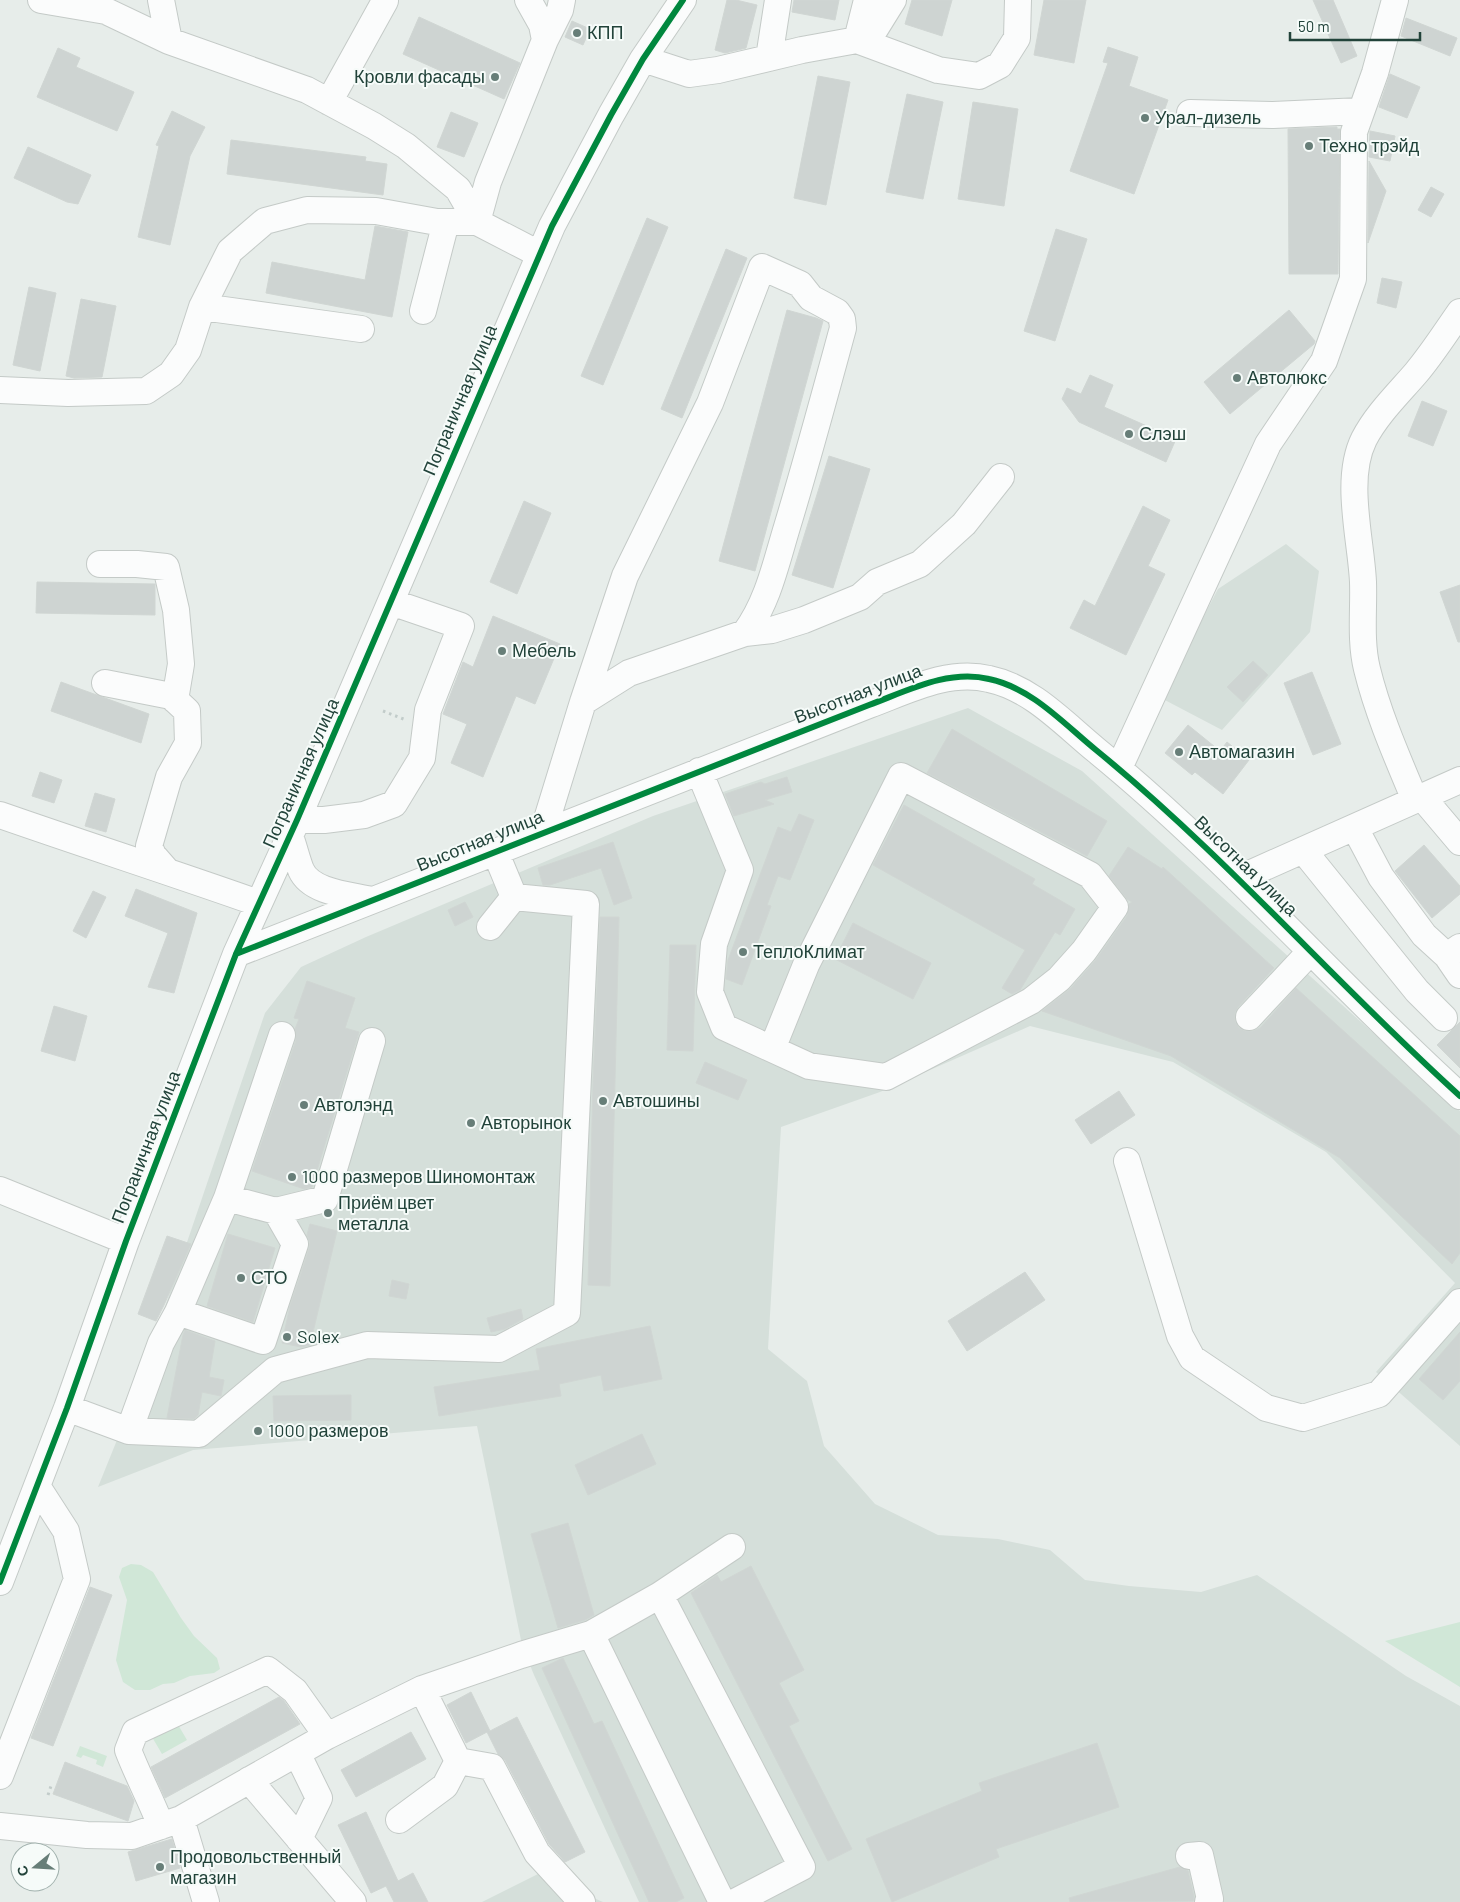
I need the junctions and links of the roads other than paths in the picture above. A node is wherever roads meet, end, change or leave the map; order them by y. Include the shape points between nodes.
1 (41, 0) edge
2 (161, 0) edge
3 (528, 0) edge
4 (562, 0) edge
5 (683, 0) edge
6 (778, 0) edge
7 (867, 0) edge
8 (893, 0) edge
9 (1018, 0) edge
10 (1395, 0) edge
11 (385, 1) edge
12 (169, 40) junction
13 (545, 40) junction
14 (857, 40) junction
15 (769, 58) junction
16 (643, 59) junction
17 (329, 102) junction
18 (1361, 112) junction
19 (1190, 113) dead end
20 (446, 222) junction
21 (477, 222) junction
22 (539, 254) junction
23 (202, 307) junction
24 (423, 311) dead end
25 (1460, 312) edge
26 (361, 329) dead end
27 (0, 390) edge
28 (1001, 478) dead end
29 (100, 564) dead end
30 (392, 602) junction
31 (745, 633) junction
32 (106, 683) dead end
33 (175, 700) junction
34 (583, 702) junction
35 (1119, 768) junction
36 (699, 771) junction
37 (1460, 780) edge
38 (1418, 799) junction
39 (0, 816) edge
40 (294, 828) junction
41 (1355, 828) junction
42 (543, 832) junction
43 (1460, 842) edge
44 (1303, 850) junction
45 (495, 851) junction
46 (167, 871) junction
47 (1238, 879) junction
48 (514, 897) junction
49 (372, 900) junction
50 (258, 903) junction
51 (490, 927) dead end
52 (1310, 952) junction
53 (236, 954) junction
54 (1456, 959) edge
55 (1249, 1017) dead end
56 (1444, 1018) dead end
57 (282, 1035) dead end
58 (372, 1041) dead end
59 (772, 1048) junction
60 (1460, 1096) edge
61 (1127, 1161) dead end
62 (0, 1190) edge
63 (228, 1198) junction
64 (276, 1211) junction
65 (126, 1241) junction
66 (1460, 1302) edge
67 (178, 1312) junction
68 (263, 1341) junction
69 (275, 1370) junction
70 (66, 1408) junction
71 (129, 1431) junction
72 (37, 1486) junction
73 (732, 1547) dead end
74 (0, 1582) edge
75 (660, 1595) junction
76 (590, 1634) junction
77 (422, 1689) junction
78 (327, 1736) junction
79 (297, 1753) junction
80 (458, 1760) junction
81 (0, 1776) edge
82 (249, 1780) junction
83 (399, 1820) dead end
84 (171, 1822) junction
85 (0, 1826) edge
86 (299, 1839) junction
87 (1189, 1856) dead end
88 (206, 1902) edge
89 (353, 1902) edge
90 (582, 1902) edge
91 (722, 1902) edge
92 (735, 1902) edge
93 (1208, 1902) edge

1 - 12 street via 106,11
2 - 12 street
3 - 13 street via 542,25
4 - 13 street
5 - 16 street, Пограничная улица
6 - 15 street
7 - 14 street
8 - 14 street via 875,30
9 - 14 street via 1017,38 1000,65 979,76 938,70
10 - 18 street
11 - 17 street
12 - 17 street via 307,90
13 - 21 street via 488,182
14 - 15 street
15 - 16 street via 689,74
16 - 22 street, Пограничная улица via 559,211
17 - 21 street via 413,152 458,189
18 - 19 street
18 - 35 street via 1354,132 1353,279 1324,361 1268,444
20 - 21 street
20 - 23 street via 376,211 307,210 265,221 230,251
20 - 24 street
21 - 22 street
22 - 30 street, Пограничная улица
23 - 26 street
23 - 27 street via 188,350 171,374 146,391 68,393
25 - 38 street via 1364,439 1355,480 1366,666 1384,727
28 - 31 street via 964,524 920,564 877,582 860,597 842,606 772,630
29 - 33 street via 166,567 176,610 181,664
30 - 40 street, Пограничная улица
30 - 40 street via 461,626 428,710 422,758 394,804 364,815
31 - 34 street via 629,672
31 - 34 street via 756,618 777,562 843,328 838,312 811,298 800,284 762,267 710,403 625,576
32 - 33 street via 171,696
33 - 46 street via 187,711 188,743 169,777 149,846
34 - 42 street
35 - 36 street, Высотная улица via 1023,693 998,681 966,676 925,684
35 - 47 street, Высотная улица
36 - 42 street, Высотная улица
36 - 59 street via 740,870 714,944 710,992 724,1027
37 - 38 street
38 - 41 street
38 - 43 street
39 - 46 street
40 - 49 street via 301,870 312,883 324,889
40 - 50 street, Пограничная улица
41 - 44 street
41 - 54 street via 1381,877 1424,935
42 - 45 street, Высотная улица
44 - 47 street
44 - 56 street via 1417,990
45 - 48 street
45 - 49 street, Высотная улица
46 - 50 street
47 - 52 street, Высотная улица
48 - 51 street
48 - 69 street via 586,904 568,1313 499,1349 367,1345
49 - 53 street, Высотная улица
50 - 53 street, Пограничная улица
52 - 55 street
52 - 60 street, Высотная улица
53 - 65 street, Пограничная улица
57 - 63 street
58 - 64 street via 325,1199
59 - 59 street via 809,1066 886,1076 1032,1001 1059,979 1084,951 1115,908 1090,875 901,776 806,965
61 - 66 street via 1180,1336 1192,1358 1266,1408 1304,1418 1379,1394
62 - 65 street
63 - 64 street
63 - 67 street
64 - 68 street via 295,1244
65 - 70 street, Пограничная улица
67 - 68 street
67 - 71 street via 161,1343
68 - 69 street
69 - 71 street via 199,1434
70 - 71 street
70 - 72 street, Пограничная улица
72 - 74 street, Пограничная улица
72 - 81 street via 66,1530 77,1579
73 - 75 street
75 - 76 street
75 - 92 street via 802,1867
76 - 77 street
76 - 91 street
77 - 78 street
77 - 80 street
78 - 79 street
78 - 84 street via 295,1691 268,1670 135,1732 128,1750 139,1779
79 - 82 street
79 - 86 street via 319,1798
80 - 83 street via 445,1786
80 - 90 street via 492,1767 538,1853
82 - 84 street
82 - 86 street
84 - 85 street via 132,1836
84 - 88 street
86 - 89 street
87 - 93 street via 1200,1855

